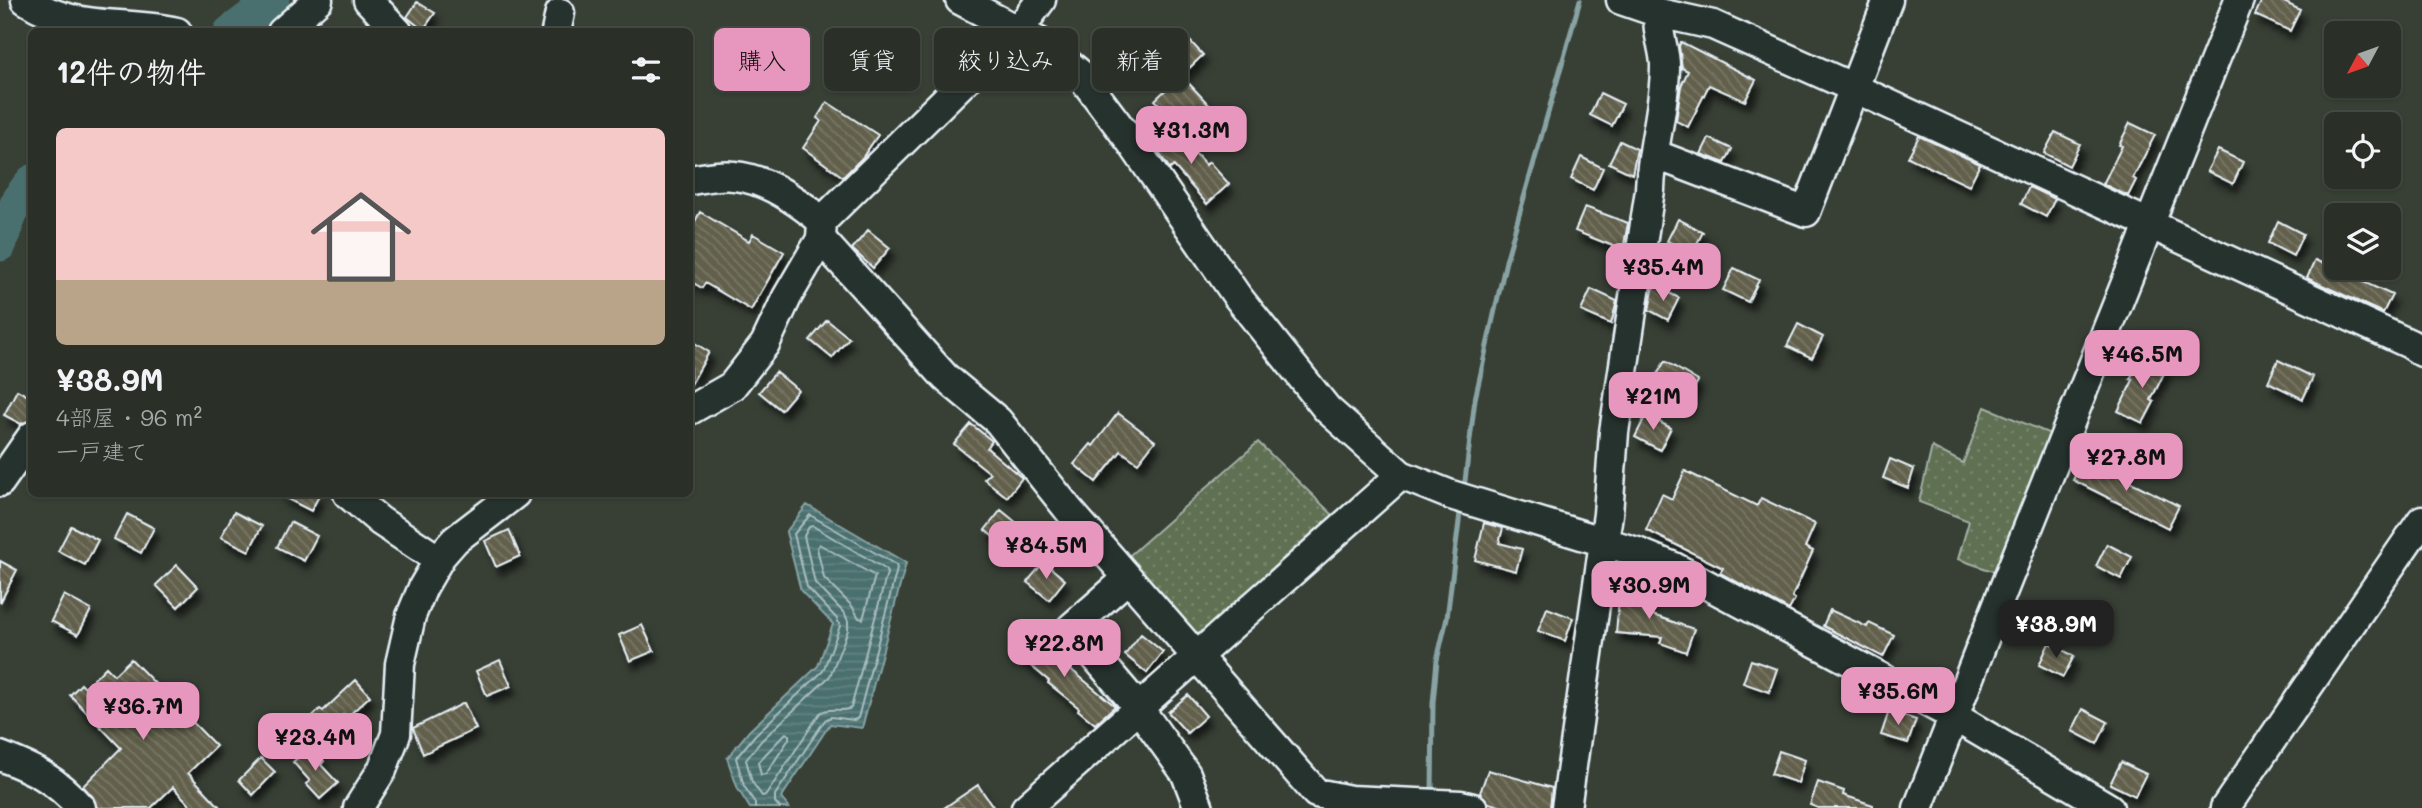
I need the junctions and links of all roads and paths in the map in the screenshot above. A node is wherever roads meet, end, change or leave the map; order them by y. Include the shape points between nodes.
1 (26, 0) edge
2 (318, 0) edge
3 (368, 0) edge
4 (960, 0) edge
5 (1041, 0) edge
6 (1621, 0) edge
7 (1888, 0) edge
8 (2239, 0) edge
9 (1659, 13) junction
10 (162, 28) edge
11 (286, 28) edge
12 (394, 28) edge
13 (1010, 28) edge
14 (1020, 28) edge
15 (1078, 72) edge
16 (1854, 88) junction
17 (956, 91) edge
18 (1654, 154) junction
19 (693, 180) edge
20 (2149, 225) junction
21 (821, 230) junction
22 (2422, 352) edge
23 (693, 408) edge
24 (28, 442) edge
25 (1401, 475) junction
26 (0, 482) edge
27 (352, 497) edge
28 (511, 497) edge
29 (2422, 520) edge
30 (1602, 542) junction
31 (439, 560) junction
32 (1128, 578) junction
33 (1197, 656) junction
34 (1138, 707) junction
35 (1955, 717) junction
36 (0, 756) edge
37 (1345, 804) edge
38 (2093, 804) edge
39 (1462, 806) edge
40 (81, 808) edge
41 (358, 808) edge
42 (1026, 808) edge
43 (1198, 808) edge
44 (1566, 808) edge
45 (1918, 808) edge
46 (2225, 808) edge

1 - 10 street via 80,23
2 - 11 street
3 - 12 street
4 - 13 street
5 - 14 street
6 - 9 street
7 - 16 street
8 - 20 street
9 - 16 street via 1713,25
9 - 18 street via 1665,65
15 - 25 street via 1237,296 1327,409
16 - 18 street via 1806,212
16 - 20 street
17 - 21 street
18 - 30 street
19 - 21 street via 735,176 759,183 808,209
20 - 22 street
20 - 35 street
21 - 23 street via 765,344 732,386
21 - 32 street via 944,377 998,422
24 - 26 street
25 - 30 street
25 - 33 street
27 - 31 street
28 - 31 street via 456,540
29 - 46 street
30 - 35 street via 1674,567
30 - 44 street
31 - 41 street via 411,616 400,664 396,734 382,770
32 - 33 street
32 - 34 street via 1071,628
33 - 34 street
33 - 37 street via 1316,793
34 - 42 street
34 - 43 street via 1186,774
35 - 38 street
35 - 45 street
36 - 40 street via 61,786
37 - 39 street

